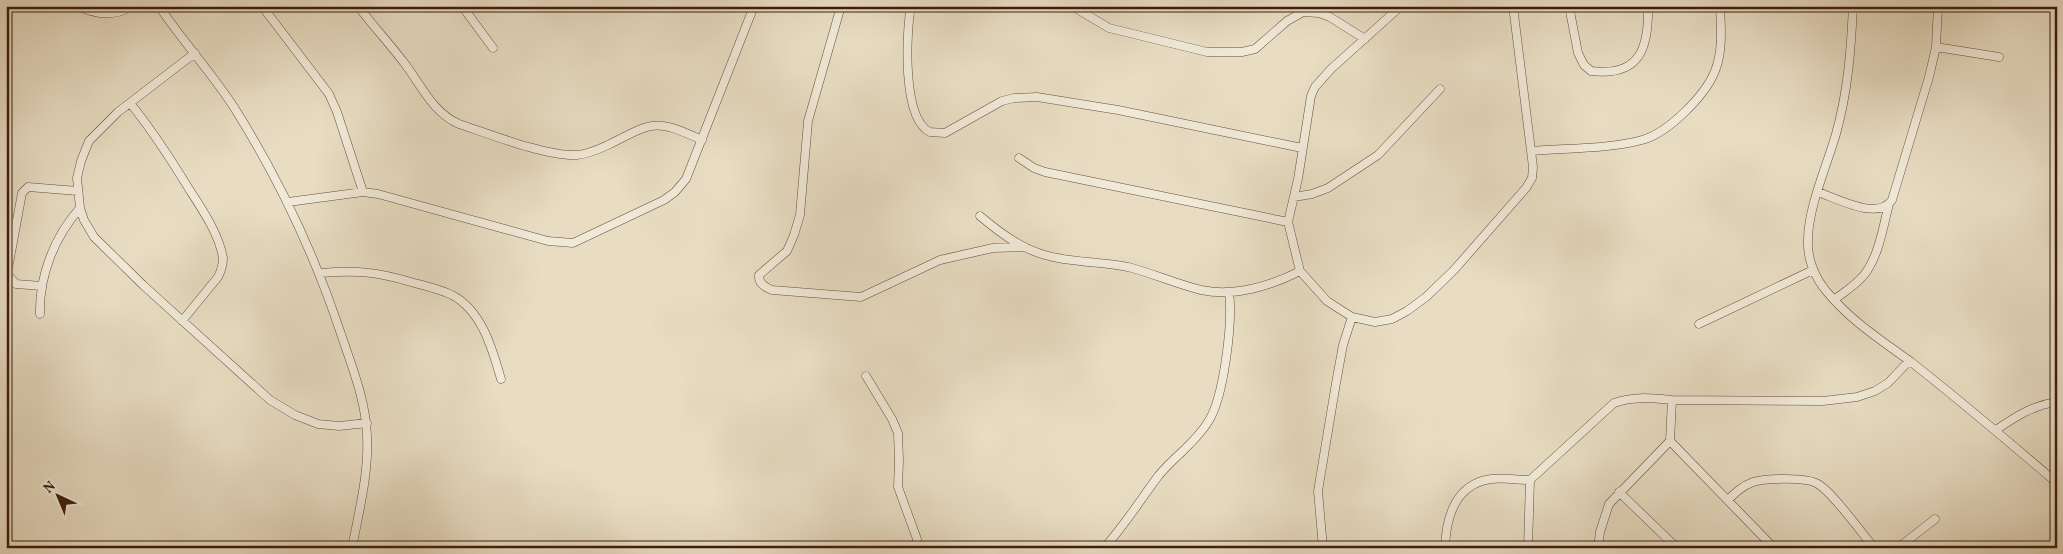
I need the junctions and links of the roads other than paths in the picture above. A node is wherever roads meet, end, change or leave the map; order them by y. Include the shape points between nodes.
1 (78, 6) edge
2 (132, 6) edge
3 (159, 6) edge
4 (262, 6) edge
5 (358, 6) edge
6 (462, 6) edge
7 (754, 6) edge
8 (841, 6) edge
9 (911, 6) edge
10 (1072, 6) edge
11 (1401, 6) edge
12 (1514, 6) edge
13 (1569, 6) edge
14 (1648, 6) edge
15 (1720, 6) edge
16 (1853, 6) edge
17 (1938, 6) edge
18 (1365, 39) junction
19 (1936, 47) junction
20 (493, 48) dead end
21 (195, 53) junction
22 (1998, 57) dead end
23 (1440, 89) dead end
24 (130, 103) junction
25 (702, 140) junction
26 (1302, 148) junction
27 (1532, 151) junction
28 (1019, 158) dead end
29 (78, 191) junction
30 (363, 192) junction
31 (1818, 192) junction
32 (1294, 197) junction
33 (288, 202) junction
34 (1889, 204) junction
35 (80, 208) junction
36 (980, 216) dead end
37 (1288, 222) junction
38 (1025, 247) junction
39 (1300, 270) junction
40 (1813, 270) junction
41 (321, 273) junction
42 (42, 286) junction
43 (1229, 292) junction
44 (1834, 300) junction
45 (40, 314) dead end
46 (1352, 317) junction
47 (182, 321) junction
48 (1699, 324) dead end
49 (1909, 361) junction
50 (866, 376) dead end
51 (501, 379) dead end
52 (1672, 400) junction
53 (2057, 402) edge
54 (367, 423) junction
55 (1996, 430) junction
56 (1670, 440) junction
57 (1530, 480) junction
58 (2057, 483) edge
59 (1619, 492) junction
60 (1728, 500) junction
61 (1935, 519) dead end
62 (352, 548) edge
63 (915, 548) edge
64 (1104, 548) edge
65 (1323, 548) edge
66 (1445, 548) edge
67 (1528, 548) edge
68 (1598, 548) edge
69 (1677, 548) edge
70 (1774, 548) edge
71 (1874, 548) edge
72 (1898, 548) edge

1 - 2 street via 112,14
3 - 21 street
4 - 30 street via 329,94
5 - 25 street via 434,104 459,124 544,150 576,155 595,151 642,127 656,124
6 - 20 street
7 - 25 street
8 - 38 street via 808,122 800,215 787,251 759,275 762,284 772,290 861,297 940,260 993,248
9 - 26 street via 907,40 911,95 921,124 930,132 945,133 1002,101 1037,97 1118,110
10 - 18 street via 1109,28 1207,52 1256,49 1287,21 1303,12 1330,17
11 - 18 street
12 - 27 street
13 - 14 street via 1581,61 1591,71 1609,72 1627,66 1640,54 1648,34
15 - 27 street via 1721,43 1716,70 1700,94 1662,132 1634,142
16 - 31 street via 1851,60 1844,102
17 - 19 street
18 - 26 street via 1315,88
19 - 22 street
19 - 34 street via 1921,108
21 - 24 street
21 - 33 street via 235,109
23 - 32 street via 1378,155 1328,188
24 - 29 street via 89,141 78,170
24 - 47 street via 157,137 200,206 223,260 218,277
25 - 30 street via 686,179 671,196 573,243 558,243 520,234
26 - 32 street
27 - 46 street via 1532,178 1526,188 1426,297 1392,319 1376,322
28 - 37 street via 1045,172
29 - 35 street
29 - 42 street via 28,187 22,193 7,274 16,284
30 - 33 street
31 - 34 street via 1873,210
31 - 40 street via 1808,240
32 - 37 street
33 - 41 street
34 - 44 street via 1868,268 1857,282
35 - 42 street via 65,227 51,254
35 - 47 street via 94,236
36 - 38 street
37 - 39 street
38 - 43 street via 1059,258 1128,267 1201,290
39 - 43 street via 1272,284
39 - 46 street via 1326,301
40 - 44 street
40 - 48 street
41 - 51 street via 376,272 453,296 465,306 486,334
41 - 54 street
42 - 45 street
43 - 64 street via 1227,354 1210,420 1196,439 1160,474
44 - 49 street via 1855,322
46 - 65 street via 1336,383 1318,491
47 - 54 street via 257,390 284,409 318,424
49 - 52 street via 1888,383 1857,397 1823,401
49 - 55 street
50 - 63 street via 898,433 898,487 917,540
52 - 56 street
52 - 57 street via 1627,398 1614,403
53 - 55 street via 2027,411
54 - 62 street via 366,467
55 - 58 street
56 - 59 street
56 - 60 street
57 - 66 street via 1490,479 1466,490 1454,503 1449,515
57 - 67 street
59 - 68 street via 1608,504
59 - 69 street
60 - 70 street
60 - 71 street via 1740,488 1753,482 1809,480 1829,493
61 - 72 street

